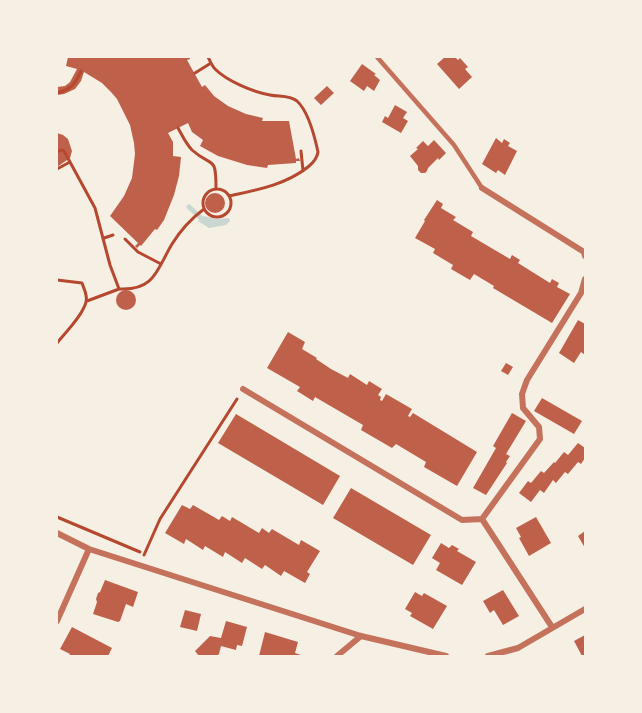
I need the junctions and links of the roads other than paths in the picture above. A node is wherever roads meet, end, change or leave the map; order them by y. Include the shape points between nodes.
1 (376, 57) edge
2 (482, 188) joint
3 (585, 256) edge
4 (585, 279) edge
5 (583, 294) edge
6 (243, 389) road end
7 (482, 519) junction
8 (57, 533) edge
9 (89, 549) junction
10 (585, 609) edge
11 (57, 621) edge
12 (552, 627) junction
13 (361, 636) junction
14 (337, 656) edge
15 (446, 656) edge
16 (488, 656) edge

1 - 2 lane via 454,146
2 - 3 street
4 - 5 street
5 - 7 street via 527,380 522,394 523,408 539,427 540,439
6 - 7 street via 462,520
7 - 12 street
8 - 9 street
9 - 11 street
9 - 13 street
10 - 12 street
12 - 16 street via 518,648
13 - 14 street
13 - 15 street

